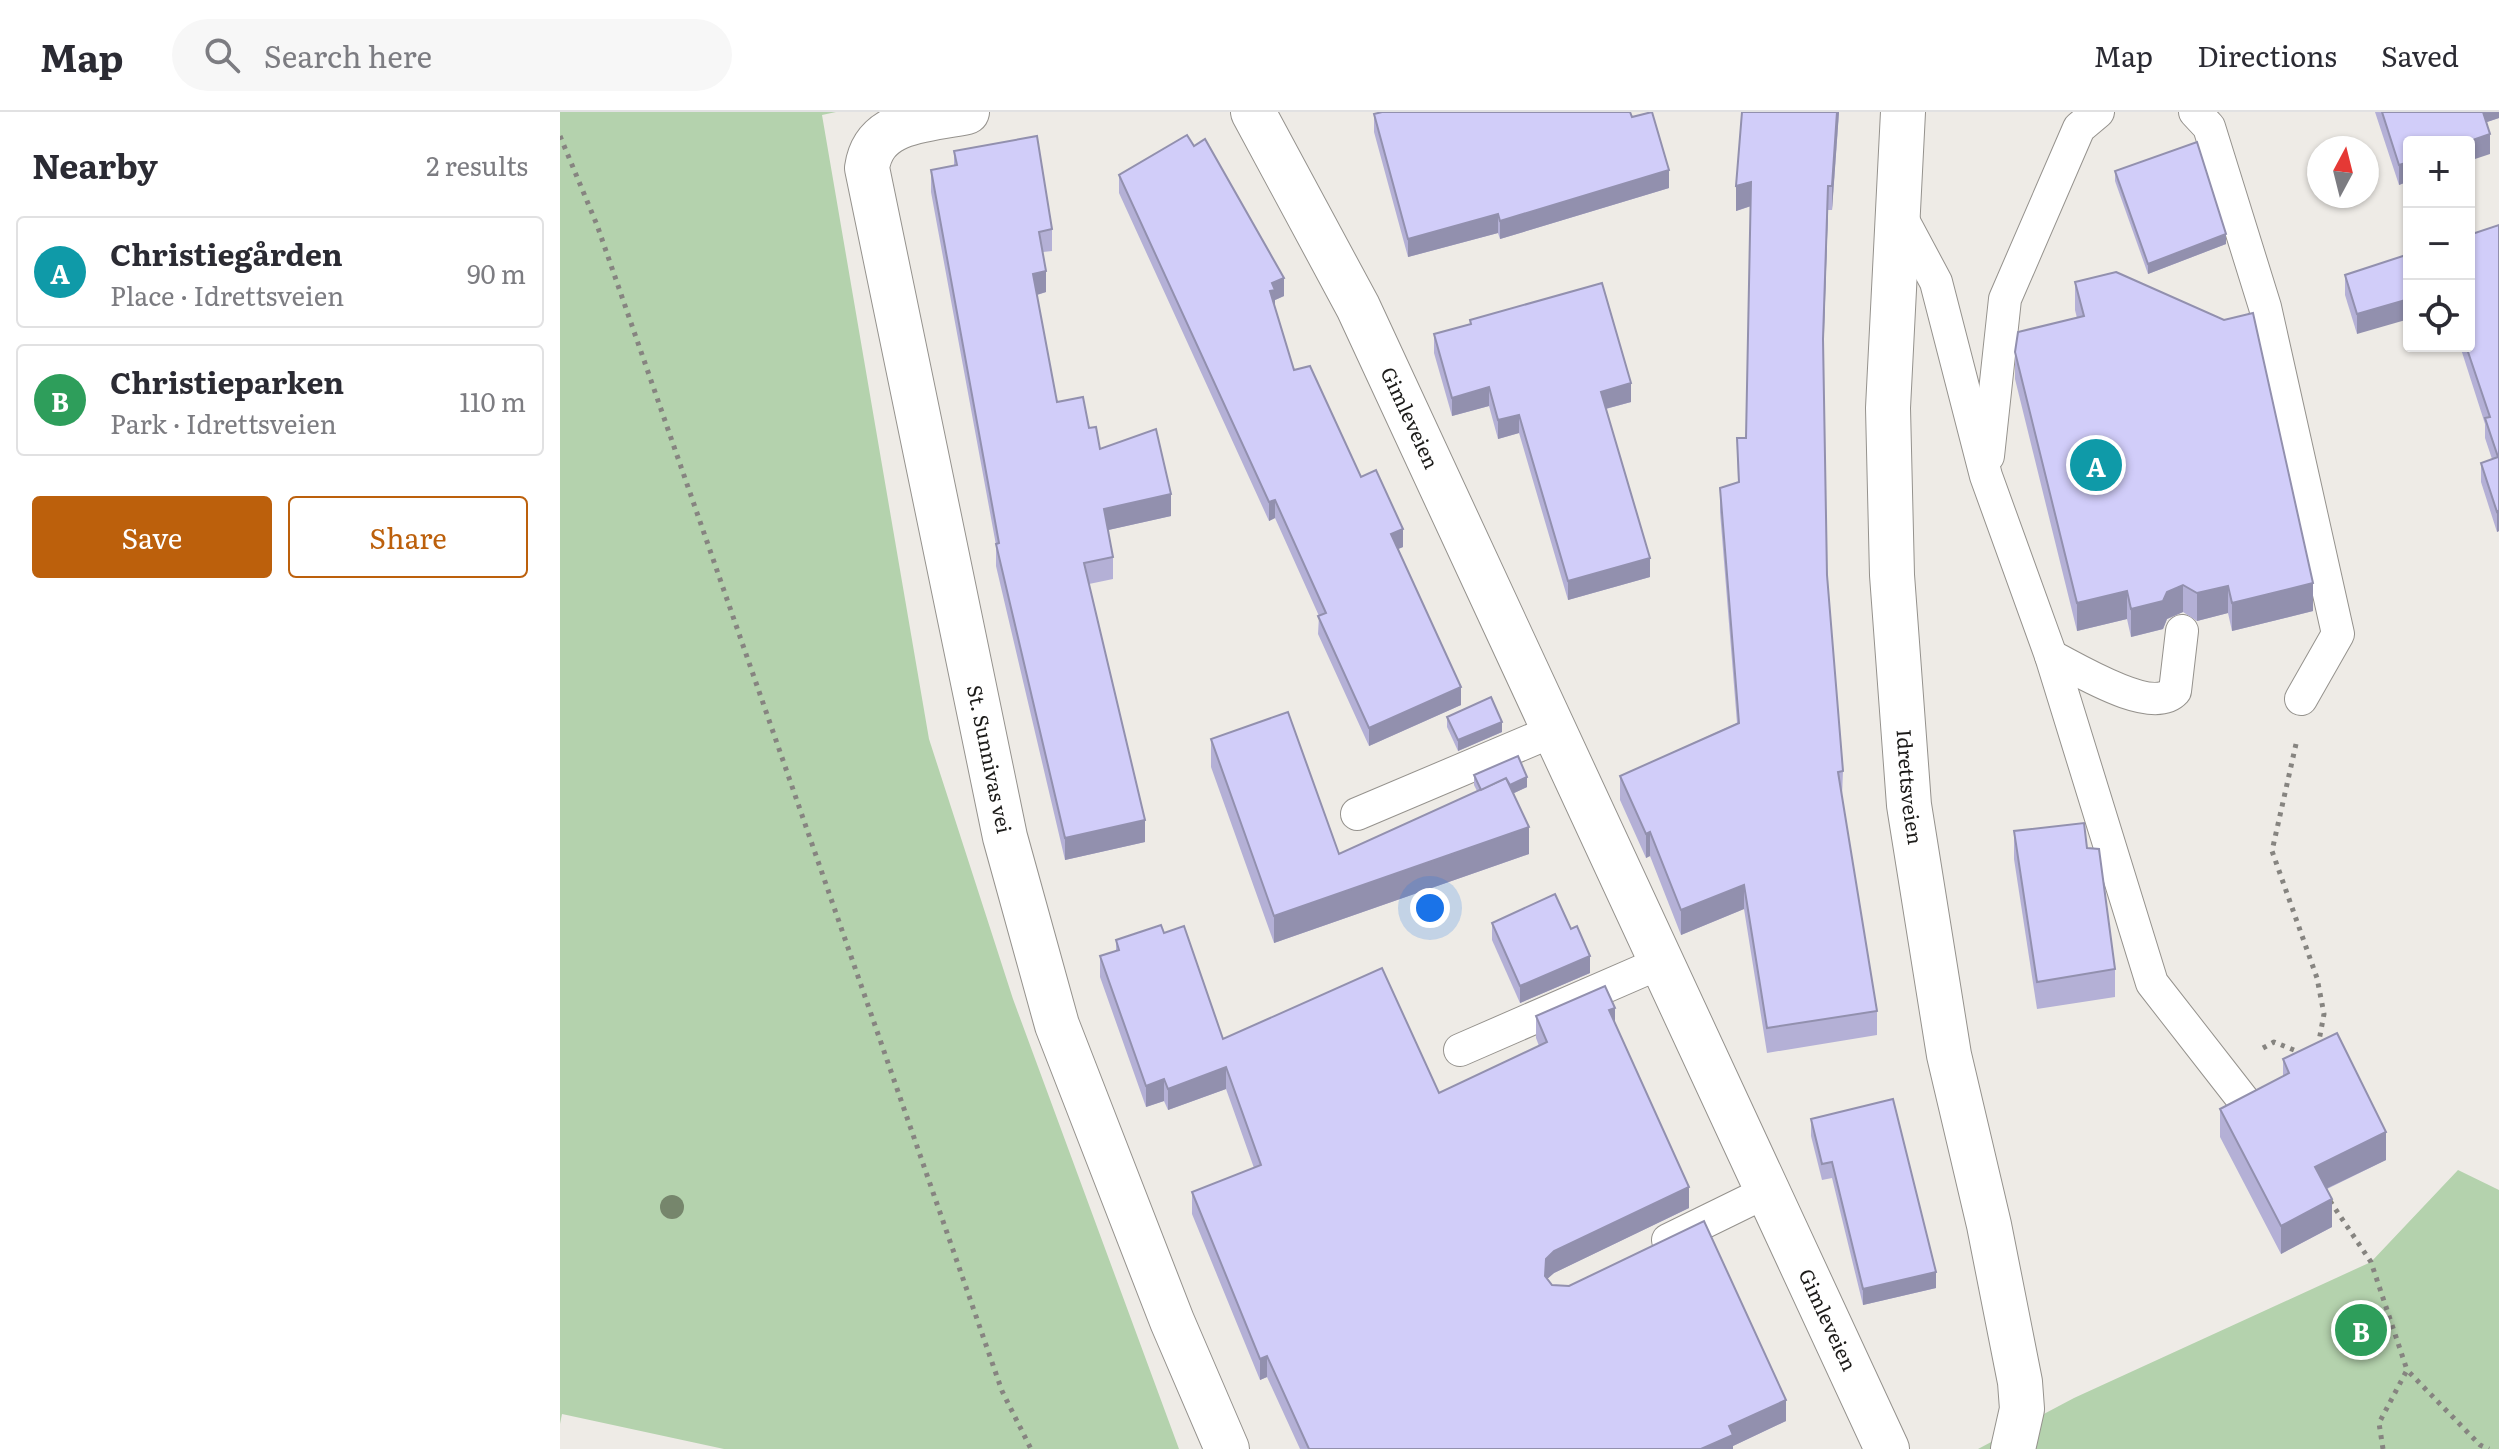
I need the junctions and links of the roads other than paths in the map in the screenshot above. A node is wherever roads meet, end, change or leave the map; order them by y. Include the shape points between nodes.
1 (967, 112) edge
2 (1253, 112) edge
3 (1903, 112) edge
4 (2098, 112) edge
5 (2195, 112) edge
6 (1896, 206) junction
7 (1986, 476) junction
8 (2182, 631) dead end
9 (2051, 656) junction
10 (2301, 699) road end
11 (1553, 731) junction
12 (1357, 814) dead end
13 (1660, 963) junction
14 (1460, 1050) dead end
15 (2244, 1101) edge
16 (1766, 1192) junction
17 (1634, 1257) edge
18 (1227, 1449) edge
19 (1887, 1449) edge
20 (2013, 1449) edge

1 - 18 street, St. Sunnivas vei via 888,132 869,151 867,168 1005,837 1057,1025
2 - 11 street, Gimleveien via 1358,307
3 - 6 street, Idrettsveien
4 - 7 lane via 2079,128 2005,299
5 - 10 lane via 2209,127 2265,307 2338,634
6 - 7 lane via 1936,282
6 - 20 street, Idrettsveien via 1888,408 1891,560 1909,805 1949,1055 2020,1382 2022,1409
7 - 9 lane
8 - 9 lane via 2175,691 2156,701 2136,697
9 - 15 lane via 2152,983
11 - 12 lane
11 - 13 street, Gimleveien
13 - 14 lane
13 - 16 street, Gimleveien
16 - 17 lane
16 - 19 street, Gimleveien

